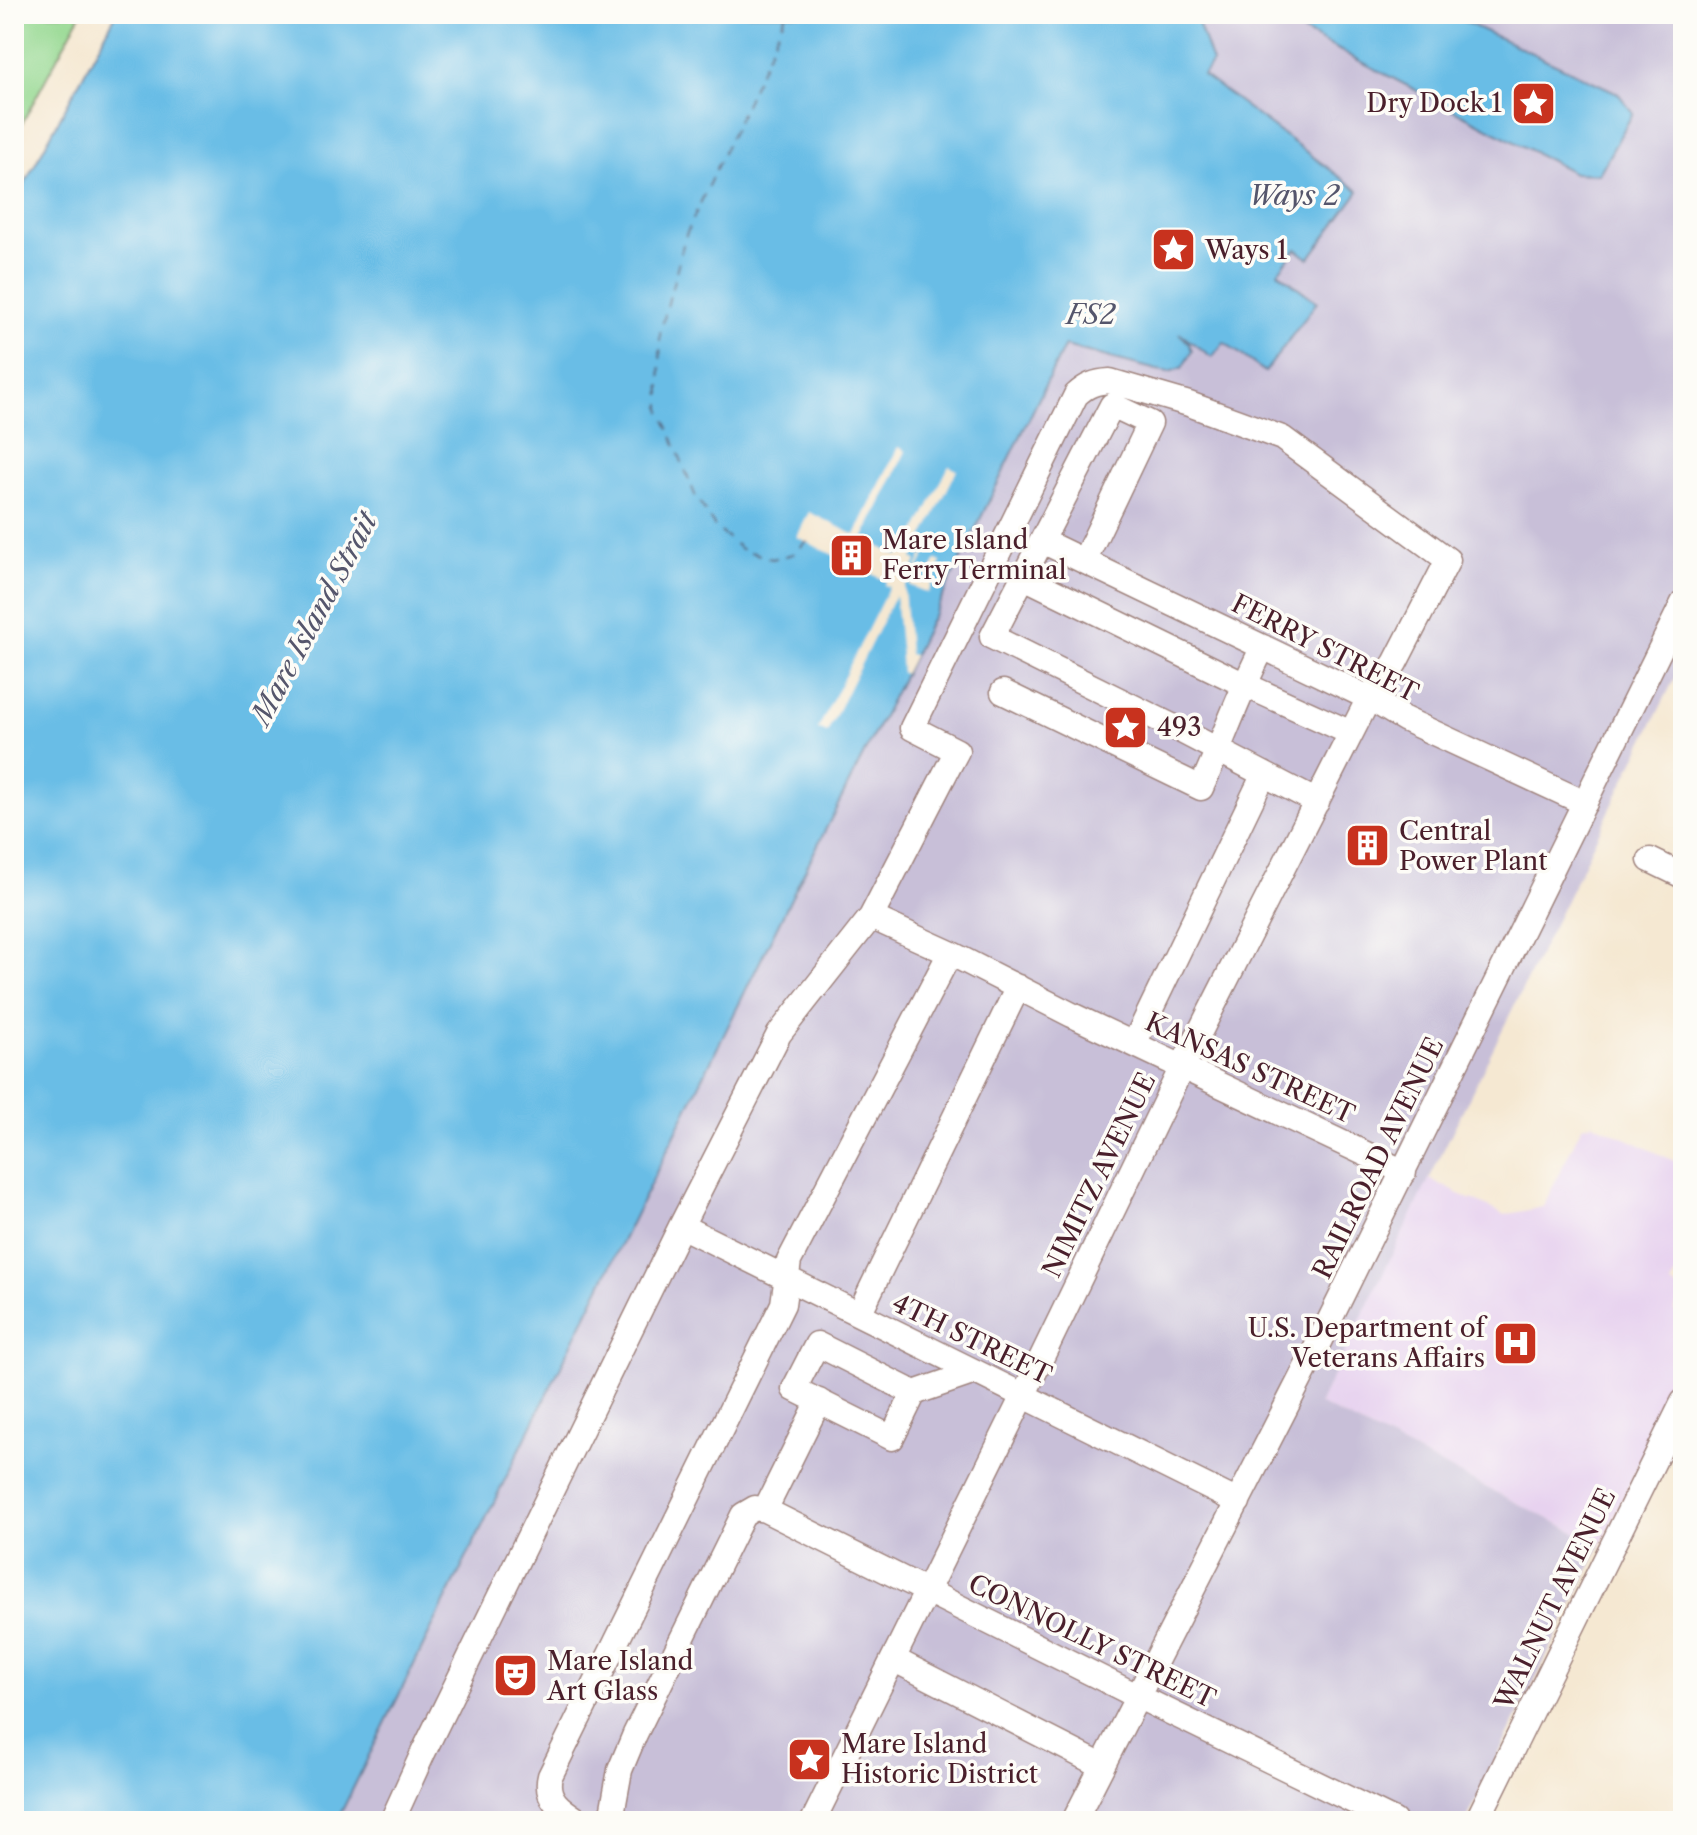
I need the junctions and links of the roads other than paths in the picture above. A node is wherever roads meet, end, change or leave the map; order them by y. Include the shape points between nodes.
1 (1042, 541) junction
2 (1084, 561) junction
3 (1024, 577) junction
4 (1683, 603) edge
5 (1263, 647) junction
6 (1243, 684) junction
7 (1003, 692) dead end
8 (1369, 698) junction
9 (1351, 733) junction
10 (1218, 750) junction
11 (1264, 774) junction
12 (1317, 802) junction
13 (1585, 803) junction
14 (1650, 860) dead end
15 (1683, 876) edge
16 (871, 917) junction
17 (950, 953) junction
18 (1018, 987) junction
19 (1134, 1044) junction
20 (1182, 1067) junction
21 (1404, 1172) junction
22 (681, 1226) junction
23 (786, 1280) junction
24 (859, 1314) junction
25 (975, 1372) junction
26 (914, 1393) junction
27 (1023, 1396) junction
28 (819, 1401) junction
29 (1683, 1402) edge
30 (1238, 1502) junction
31 (765, 1510) junction
32 (926, 1590) junction
33 (893, 1659) junction
34 (1137, 1696) junction
35 (1102, 1766) junction
36 (392, 1821) edge
37 (579, 1821) edge
38 (613, 1821) edge
39 (813, 1821) edge
40 (1074, 1821) edge
41 (1394, 1821) edge
42 (1477, 1821) edge

1 - 2 street, FERRY STREET
1 - 2 street via 1112,405 1150,423
1 - 3 street
2 - 5 street, FERRY STREET
3 - 6 street
3 - 10 street via 992,637
4 - 13 street, RAILROAD AVENUE
5 - 6 street
5 - 8 street, FERRY STREET
6 - 9 street
6 - 10 street
7 - 10 street via 1201,788
8 - 9 street, NIMITZ AVENUE
8 - 13 street, FERRY STREET
8 - 16 street, NIMITZ AVENUE via 1395,663 1448,560 1282,438 1123,384 1085,386 912,728 957,751
9 - 12 street, NIMITZ AVENUE
10 - 11 street
11 - 12 street
11 - 19 street
12 - 20 street, NIMITZ AVENUE
13 - 21 street, RAILROAD AVENUE
14 - 15 street
16 - 17 street, KANSAS STREET
16 - 22 street via 779,1034
17 - 18 street, KANSAS STREET
17 - 23 street via 789,1261
18 - 19 street, KANSAS STREET
18 - 24 street
19 - 20 street, KANSAS STREET
20 - 21 street, KANSAS STREET
20 - 27 street, NIMITZ AVENUE
21 - 30 street, RAILROAD AVENUE
22 - 23 street, 4TH STREET
22 - 36 street
23 - 24 street, 4TH STREET
23 - 37 street via 783,1304 550,1776 552,1800
24 - 25 street, 4TH STREET
25 - 26 street
25 - 27 street, 4TH STREET
26 - 28 street via 892,1438
26 - 28 street via 817,1344 794,1389
27 - 30 street, 4TH STREET
27 - 32 street, NIMITZ AVENUE
28 - 31 street
29 - 42 street, WALNUT AVENUE
30 - 34 street, RAILROAD AVENUE
31 - 32 street, CONNOLLY STREET
31 - 38 street via 755,1508 743,1515 642,1720 620,1770
32 - 33 street, NIMITZ AVENUE
32 - 34 street, CONNOLLY STREET
33 - 35 street
33 - 39 street, NIMITZ AVENUE
34 - 35 street, RAILROAD AVENUE
34 - 41 street, CONNOLLY STREET
35 - 40 street, RAILROAD AVENUE

